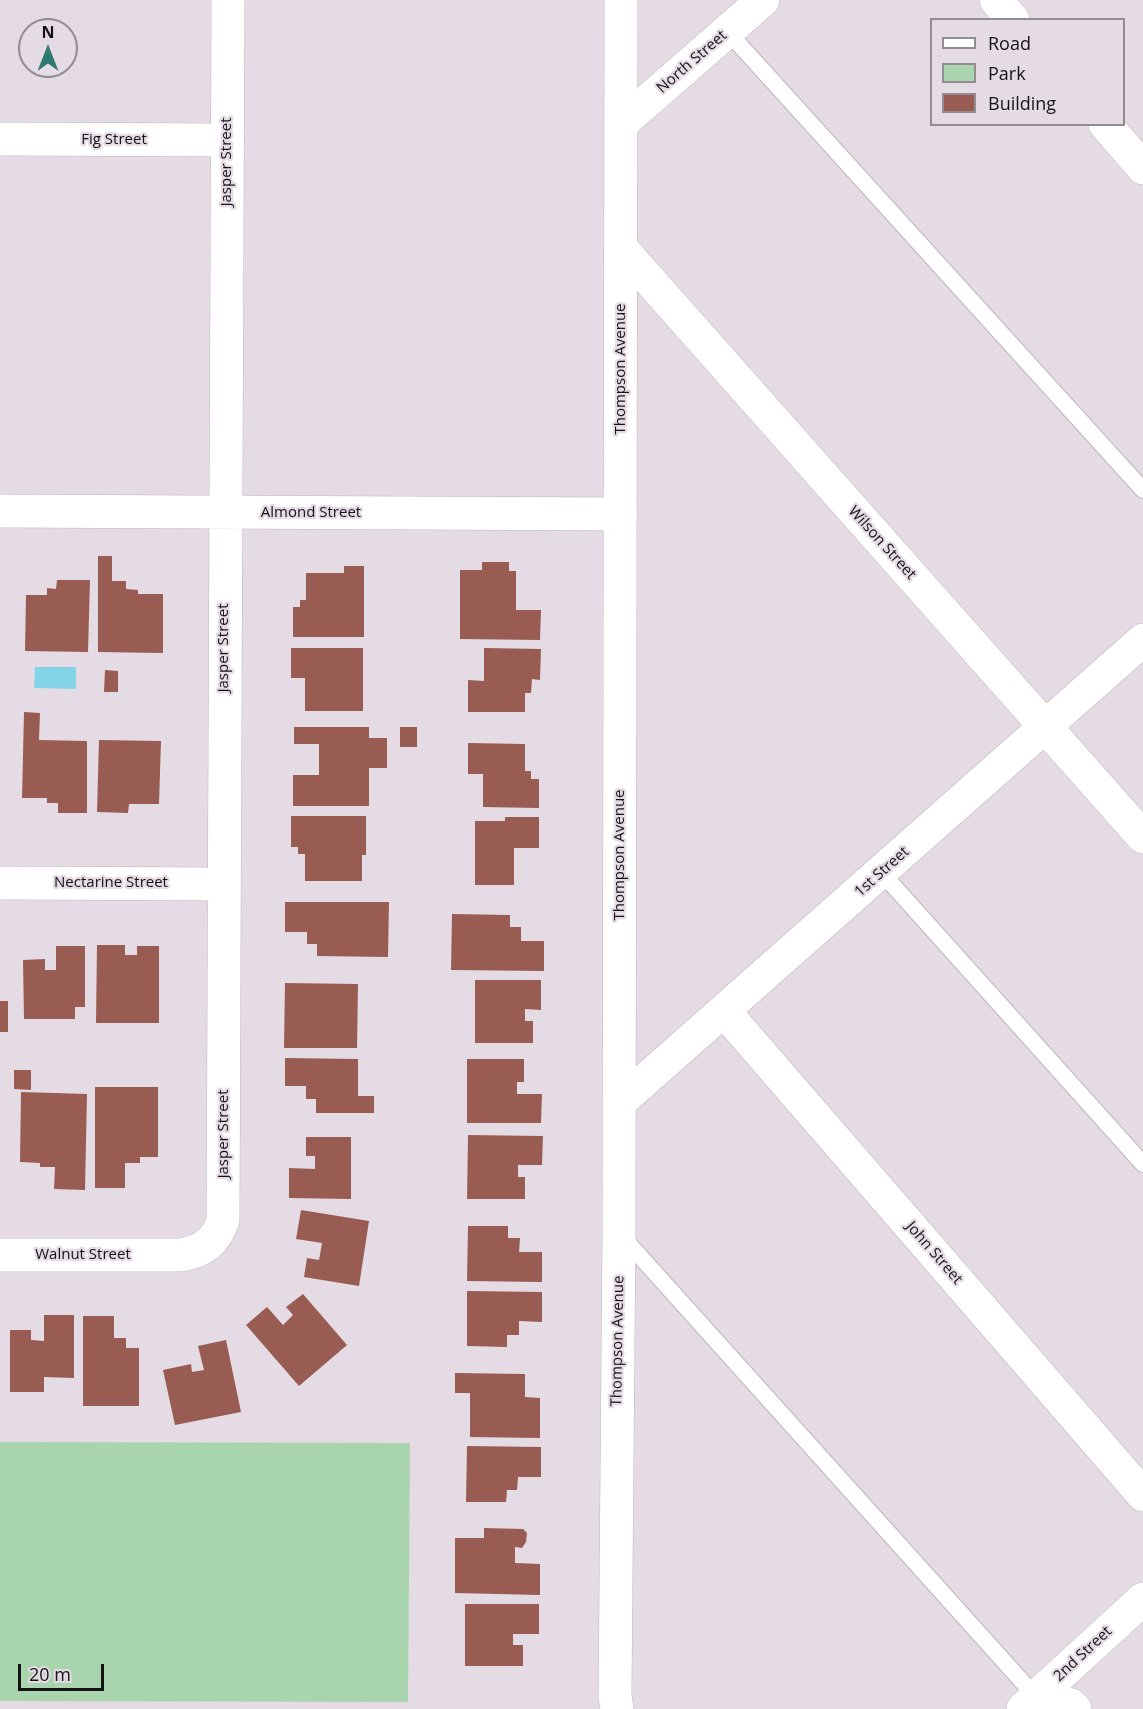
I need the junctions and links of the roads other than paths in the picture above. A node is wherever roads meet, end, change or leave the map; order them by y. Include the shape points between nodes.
1 (228, 0) edge
2 (621, 0) edge
3 (763, 0) edge
4 (996, 0) edge
5 (1011, 18) edge
6 (728, 32) junction
7 (621, 124) junction
8 (1107, 126) edge
9 (0, 139) edge
10 (227, 140) junction
11 (1143, 168) edge
12 (621, 248) junction
13 (1143, 490) edge
14 (0, 512) edge
15 (225, 512) junction
16 (621, 514) junction
17 (1143, 640) edge
18 (1045, 727) junction
19 (1143, 837) edge
20 (881, 872) junction
21 (0, 883) edge
22 (222, 884) junction
23 (724, 1011) junction
24 (620, 1103) junction
25 (1143, 1164) edge
26 (620, 1233) junction
27 (0, 1255) edge
28 (165, 1255) joint
29 (1143, 1495) edge
30 (1143, 1599) edge
31 (1030, 1703) edge
32 (617, 1709) edge
33 (1076, 1709) edge

1 - 10 street, Jasper Street
2 - 7 street, Thompson Avenue
3 - 6 street, North Street
4 - 5 street
6 - 7 street, North Street
6 - 13 lane
7 - 12 street, Thompson Avenue
8 - 11 street
9 - 10 street, Fig Street
10 - 15 street, Jasper Street
12 - 16 street, Thompson Avenue
12 - 18 street, Wilson Street
14 - 15 street, Almond Street
15 - 16 street, Almond Street
15 - 22 street, Jasper Street
16 - 24 street, Thompson Avenue
17 - 18 street, 1st Street
18 - 19 street, Wilson Street
18 - 20 street, 1st Street
20 - 23 street, 1st Street
20 - 25 lane
21 - 22 street, Nectarine Street
22 - 28 street, Jasper Street via 223,1220 215,1238 196,1252
23 - 24 street, 1st Street
23 - 29 street, John Street
24 - 26 street, Thompson Avenue
26 - 31 lane
26 - 32 street, Thompson Avenue
27 - 28 street, Walnut Street
30 - 31 street, 2nd Street
31 - 33 street via 1071,1705

